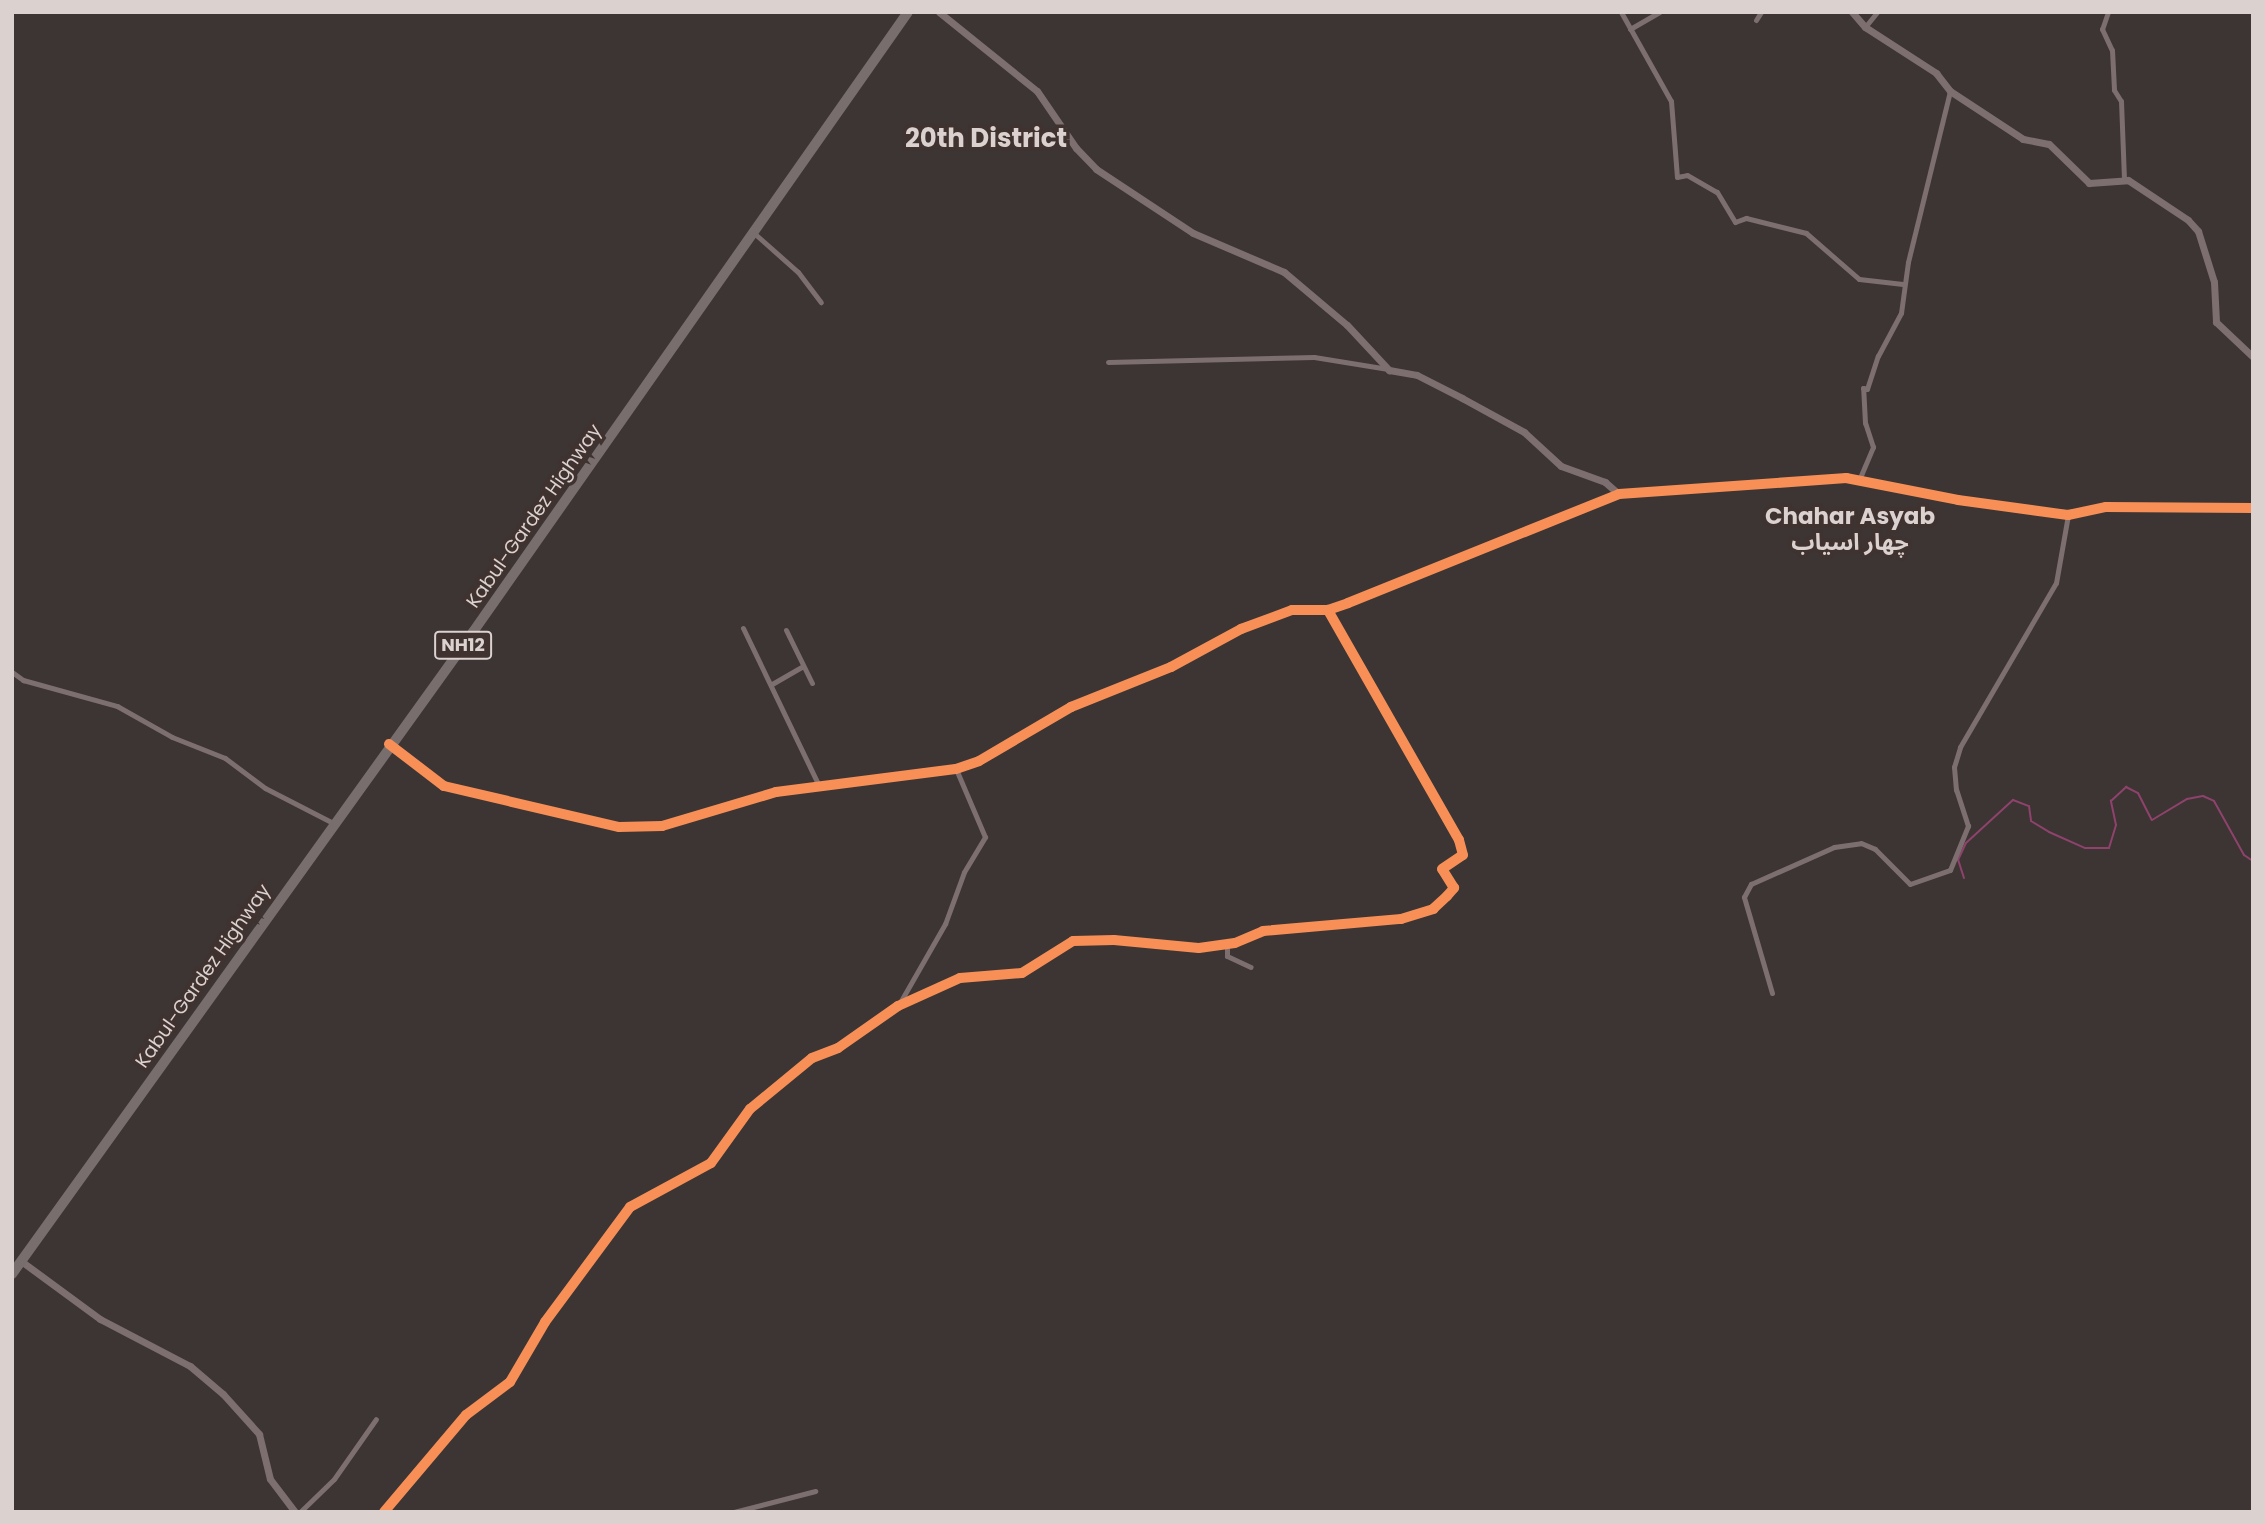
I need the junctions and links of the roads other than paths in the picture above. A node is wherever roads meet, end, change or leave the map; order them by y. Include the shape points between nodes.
1 (908, 12) edge
2 (939, 12) edge
3 (1621, 12) edge
4 (1659, 12) edge
5 (1761, 12) edge
6 (1852, 12) edge
7 (1877, 12) edge
8 (2108, 12) edge
9 (1756, 20) dead end
10 (1865, 27) junction
11 (1630, 29) junction
12 (1950, 91) junction
13 (2124, 180) junction
14 (755, 234) junction
15 (1903, 284) junction
16 (821, 302) dead end
17 (2253, 357) edge
18 (1108, 362) dead end
19 (1390, 369) junction
20 (1858, 480) junction
21 (1619, 494) junction
22 (2253, 508) edge
23 (2068, 515) junction
24 (1328, 610) junction
25 (743, 628) dead end
26 (786, 630) dead end
27 (802, 667) junction
28 (12, 672) edge
29 (772, 684) junction
30 (812, 684) dead end
31 (389, 744) junction
32 (956, 769) junction
33 (818, 784) junction
34 (334, 823) junction
35 (1235, 943) junction
36 (1251, 967) dead end
37 (1772, 993) dead end
38 (898, 1006) junction
39 (21, 1261) junction
40 (12, 1274) edge
41 (376, 1419) dead end
42 (815, 1491) dead end
43 (297, 1512) edge
44 (384, 1512) edge
45 (660, 1512) edge
46 (671, 1512) edge
47 (734, 1512) edge

1 - 14 highway, Kabul-Gardez Highway / NH12
2 - 19 street via 1037,91 1096,169 1192,233 1284,272
3 - 11 street
4 - 11 street
5 - 9 street
6 - 10 street
7 - 10 street
8 - 13 street via 2102,29 2112,50 2114,90 2121,101
10 - 12 street via 1936,73
11 - 15 street via 1671,101 1677,177 1687,175 1717,192 1735,222 1746,218 1806,233 1859,279
12 - 13 street via 2023,139 2049,144 2089,183
12 - 15 street
13 - 17 street via 2167,204 2198,231 2214,282 2216,322
14 - 16 street via 798,272
14 - 31 highway, Kabul-Gardez Highway / NH12
15 - 20 street via 1900,313 1867,389 1863,388 1865,423 1873,447
18 - 19 street via 1314,357
19 - 21 street via 1417,375 1462,398 1524,432 1561,466 1605,482
20 - 21 street
20 - 23 street
21 - 24 street
22 - 23 street via 2106,507
23 - 37 street via 2056,583 1960,747 1954,767 1956,790 1968,826 1950,870 1910,884 1875,849 1861,843 1834,847 1751,884 1744,897
24 - 32 street via 1292,610 1241,629 1171,667 1071,707 979,761
24 - 35 street via 1459,840 1463,855 1442,869 1454,888 1433,909 1401,919 1263,930
25 - 29 street
26 - 27 street
27 - 29 street
27 - 30 street
28 - 34 street via 23,680 117,706 173,737 225,758 265,788
29 - 33 street
31 - 33 street via 444,786 619,827 662,826
31 - 34 highway, Kabul-Gardez Highway / NH12
32 - 33 street
32 - 38 street via 985,837 964,872 945,924
34 - 39 highway, Kabul-Gardez Highway / NH12
35 - 36 street via 1224,947 1227,956
35 - 38 street via 1184,948 1114,940 1073,941 1022,973 960,978
38 - 44 street via 838,1048 812,1058 750,1109 711,1163 630,1207 544,1322 510,1382 466,1415
39 - 40 highway, Kabul-Gardez Highway / NH12
39 - 43 street via 100,1319 190,1366 223,1394 259,1434 270,1479
41 - 43 street via 334,1479
42 - 47 street
45 - 46 street

